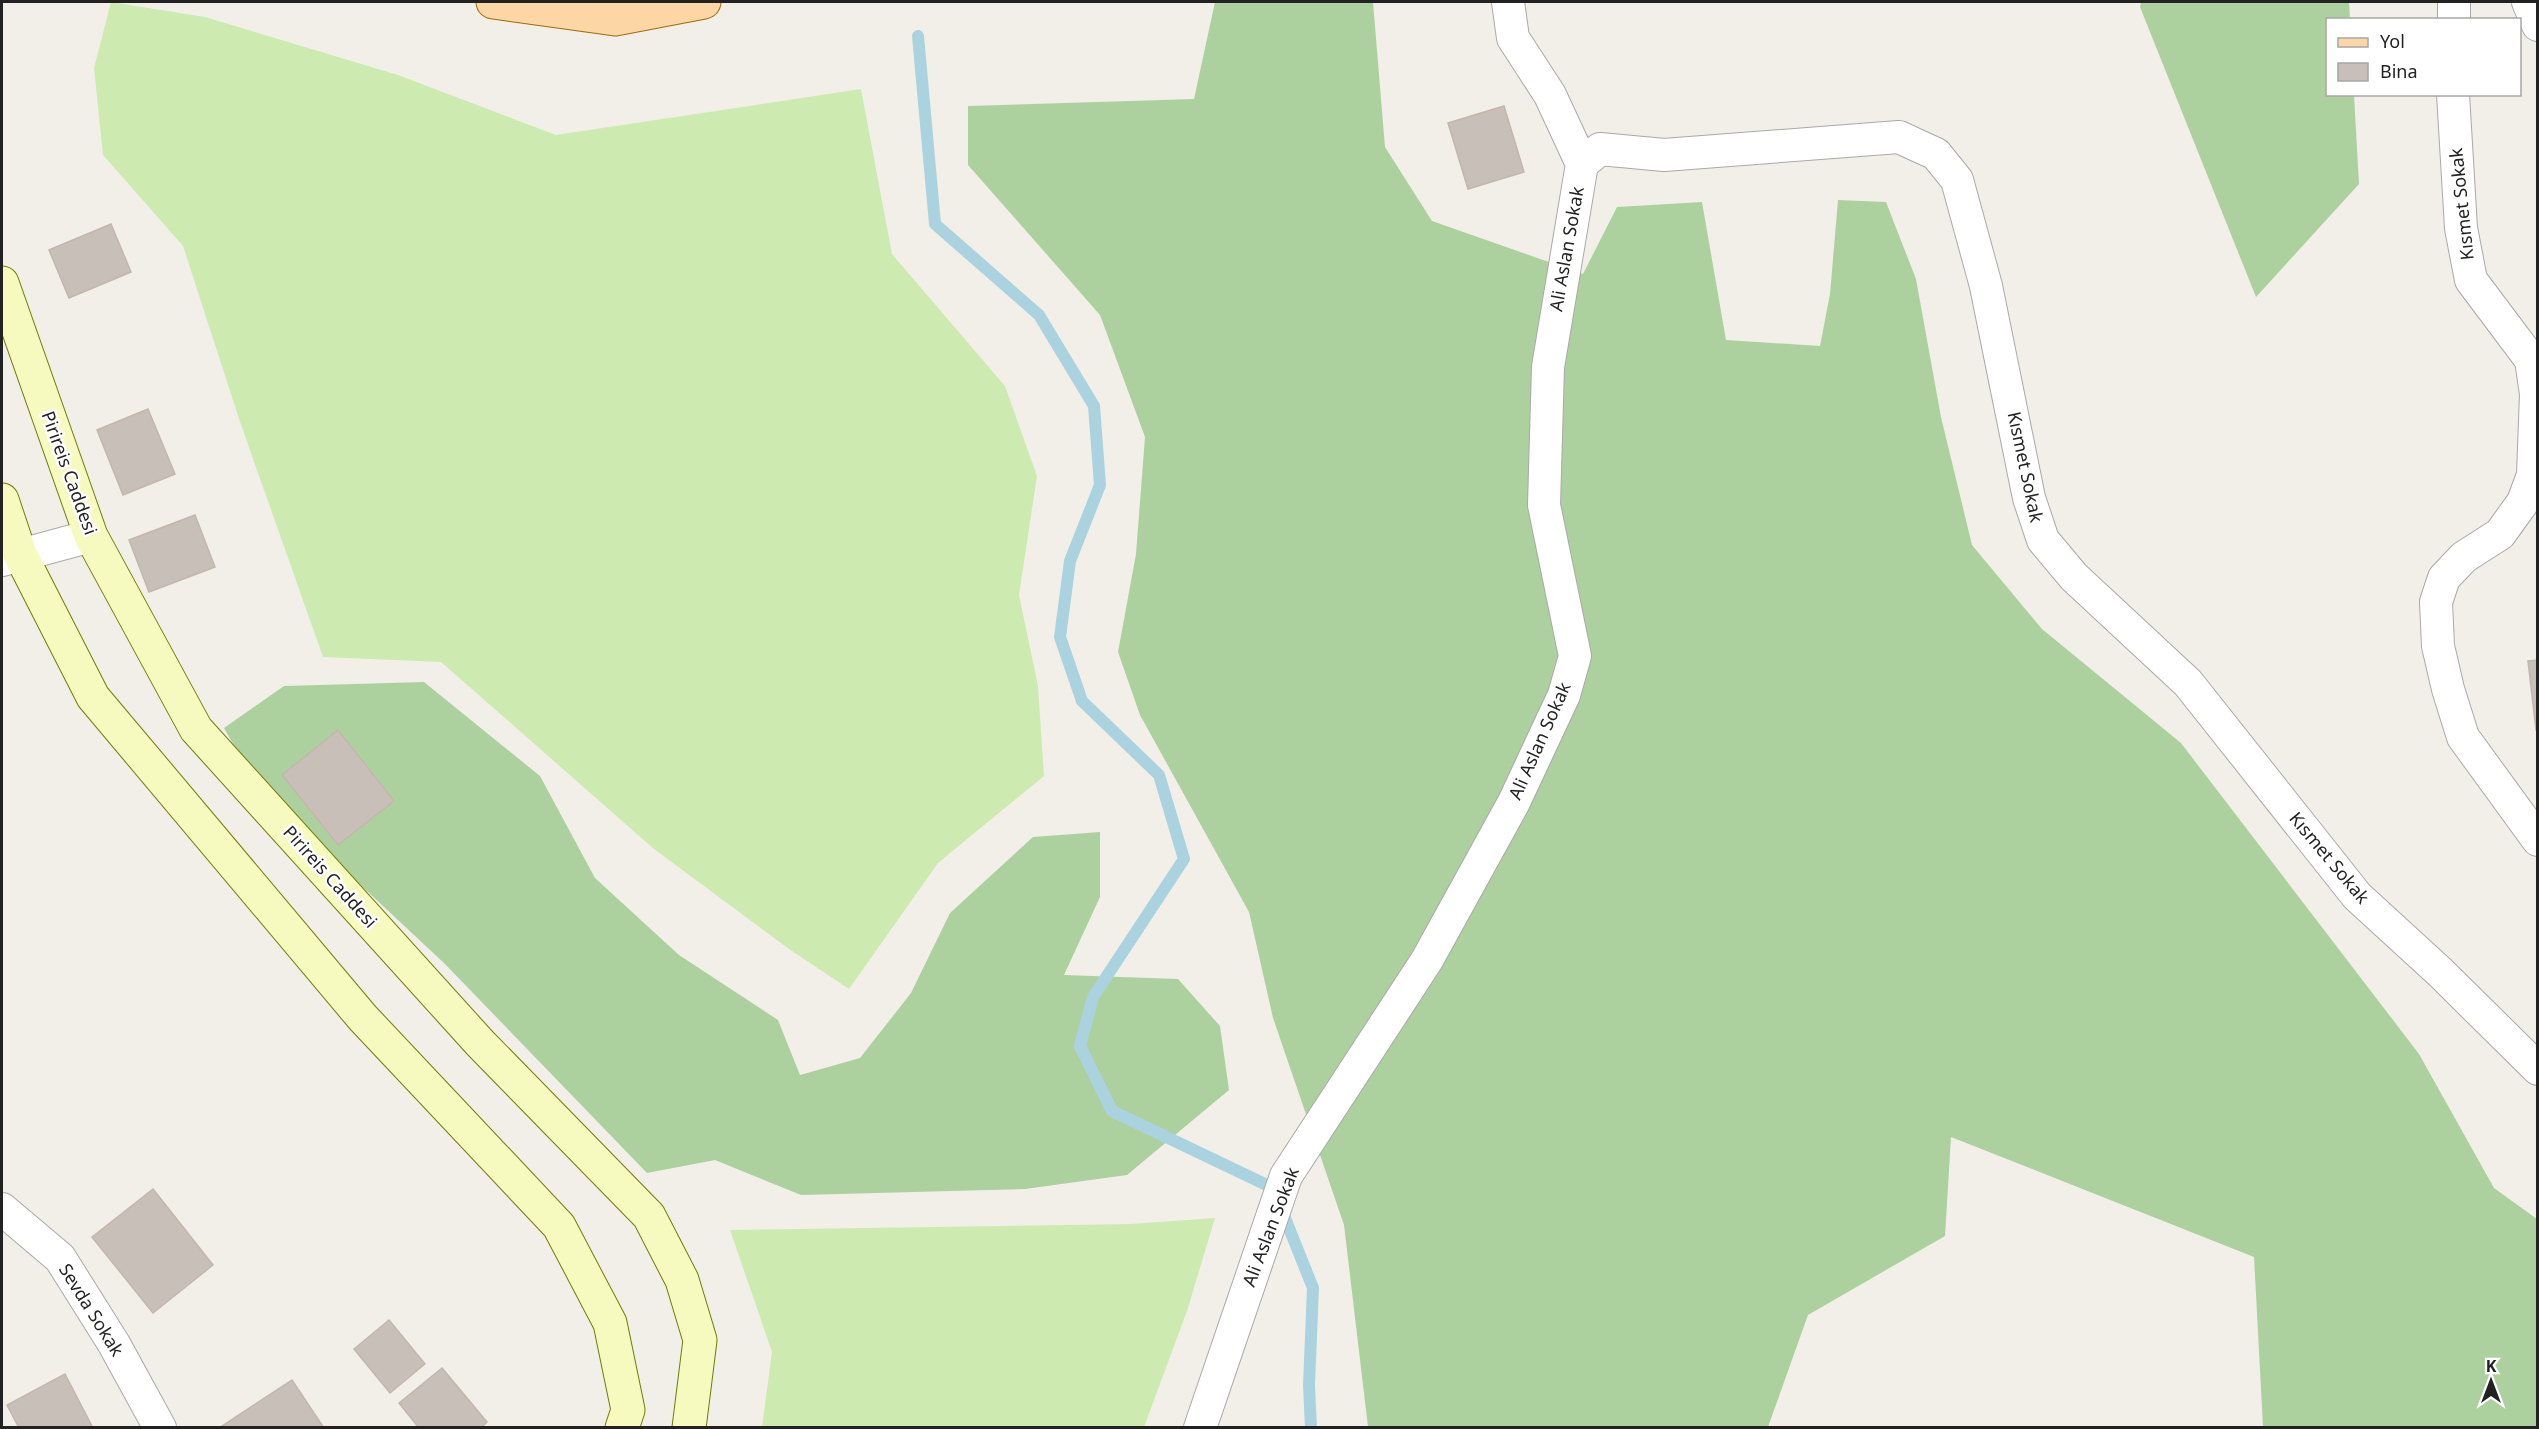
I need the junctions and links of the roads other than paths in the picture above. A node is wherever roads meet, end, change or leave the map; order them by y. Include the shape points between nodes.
1 (493, 2) edge
2 (704, 2) edge
3 (1508, 2) edge
4 (2454, 2) edge
5 (2528, 2) edge
6 (2454, 18) edge
7 (2538, 25) edge
8 (2453, 96) edge
9 (1582, 164) junction
10 (2, 283) edge
11 (2, 500) edge
12 (91, 536) junction
13 (11, 557) edge
14 (2538, 840) edge
15 (2538, 1069) edge
16 (2, 1209) edge
17 (160, 1428) edge
18 (622, 1428) edge
19 (689, 1428) edge
20 (1200, 1428) edge

1 - 2 main road via 615,19
3 - 9 street, Ali Aslan Sokak via 1513,38 1550,95
4 - 6 street
5 - 7 street
8 - 14 street, Kısmet Sokak via 2461,228 2471,280 2531,360 2536,394 2533,475 2523,502 2500,534 2464,557 2444,578 2436,602 2438,646 2463,737
9 - 15 street, Kısmet Sokak via 1600,149 1664,155 1899,137 1936,154 1957,180 1969,223 1986,286 2029,498 2043,540 2074,577 2188,683 2357,896
9 - 20 street, Ali Aslan Sokak via 1548,367 1544,505 1575,656 1567,686 1514,802 1427,960 1286,1176
10 - 12 main road, Pirireis Caddesi
11 - 13 main road
12 - 13 street
12 - 19 main road, Pirireis Caddesi via 196,729 480,1043 648,1216 682,1280 700,1340
13 - 18 main road via 93,697 363,1018 560,1226 610,1323 628,1410
16 - 17 street, Sevda Sokak via 60,1258

